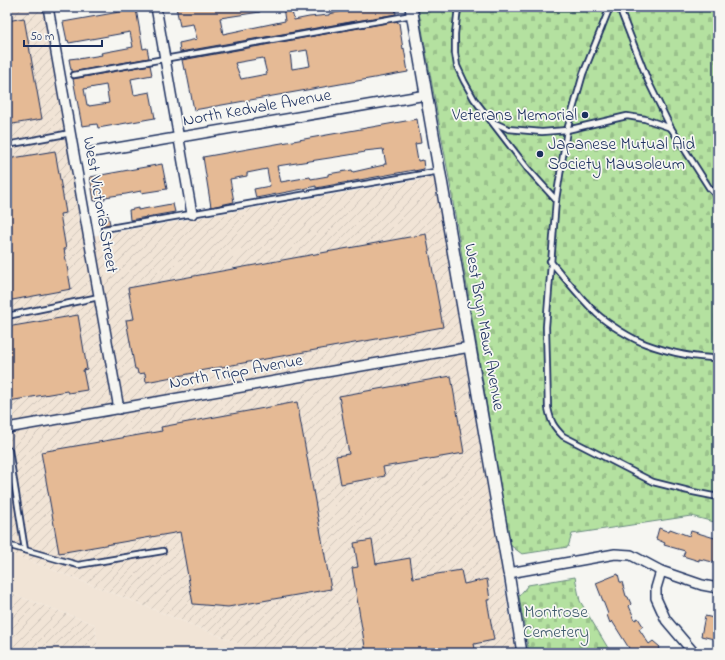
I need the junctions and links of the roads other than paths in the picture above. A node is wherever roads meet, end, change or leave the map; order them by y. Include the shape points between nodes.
1 (48, 7) edge
2 (156, 7) edge
3 (458, 7) edge
4 (610, 7) edge
5 (619, 7) edge
6 (411, 11) edge
7 (165, 59) junction
8 (74, 75) dead end
9 (426, 95) junction
10 (491, 121) junction
11 (671, 128) junction
12 (567, 130) junction
13 (71, 133) junction
14 (179, 137) junction
15 (7, 145) edge
16 (93, 152) dead end
17 (440, 171) junction
18 (718, 197) edge
19 (556, 200) junction
20 (192, 214) junction
21 (104, 229) dead end
22 (550, 261) junction
23 (99, 297) junction
24 (7, 316) edge
25 (470, 347) junction
26 (718, 358) edge
27 (119, 409) junction
28 (7, 428) edge
29 (9, 450) dead end
30 (718, 497) edge
31 (7, 545) edge
32 (25, 550) junction
33 (163, 551) dead end
34 (661, 571) junction
35 (509, 573) junction
36 (718, 588) edge
37 (522, 653) edge
38 (694, 653) edge

1 - 13 street, West Victoria Street
2 - 7 street
3 - 10 lane via 455,46 457,66 474,99
4 - 12 lane via 583,74
5 - 11 lane via 648,82
6 - 7 lane
6 - 9 street, West Bryn Mawr Avenue
7 - 8 lane
7 - 14 street
9 - 14 street, North Kedvale Avenue
9 - 17 street, West Bryn Mawr Avenue
10 - 12 lane via 508,129 542,132
10 - 19 lane
11 - 12 lane via 627,116
11 - 18 lane via 710,189
12 - 19 lane
13 - 15 lane
13 - 23 street, West Victoria Street
14 - 16 street, North Kedvale Avenue
14 - 20 street
17 - 20 lane
17 - 25 street, West Bryn Mawr Avenue
19 - 22 lane
20 - 21 lane
22 - 26 lane via 597,314 620,330 645,344
22 - 30 lane via 546,327 548,408 550,420 556,429 563,436 653,482
23 - 24 lane
23 - 27 street, West Victoria Street
25 - 27 street, North Tripp Avenue
25 - 35 street, West Bryn Mawr Avenue
27 - 28 street, North Tripp Avenue
29 - 32 lane
31 - 32 lane
32 - 33 lane via 78,565
34 - 35 street via 631,555 615,554
34 - 36 street
34 - 38 street via 656,598 666,620
35 - 37 street, West Bryn Mawr Avenue

